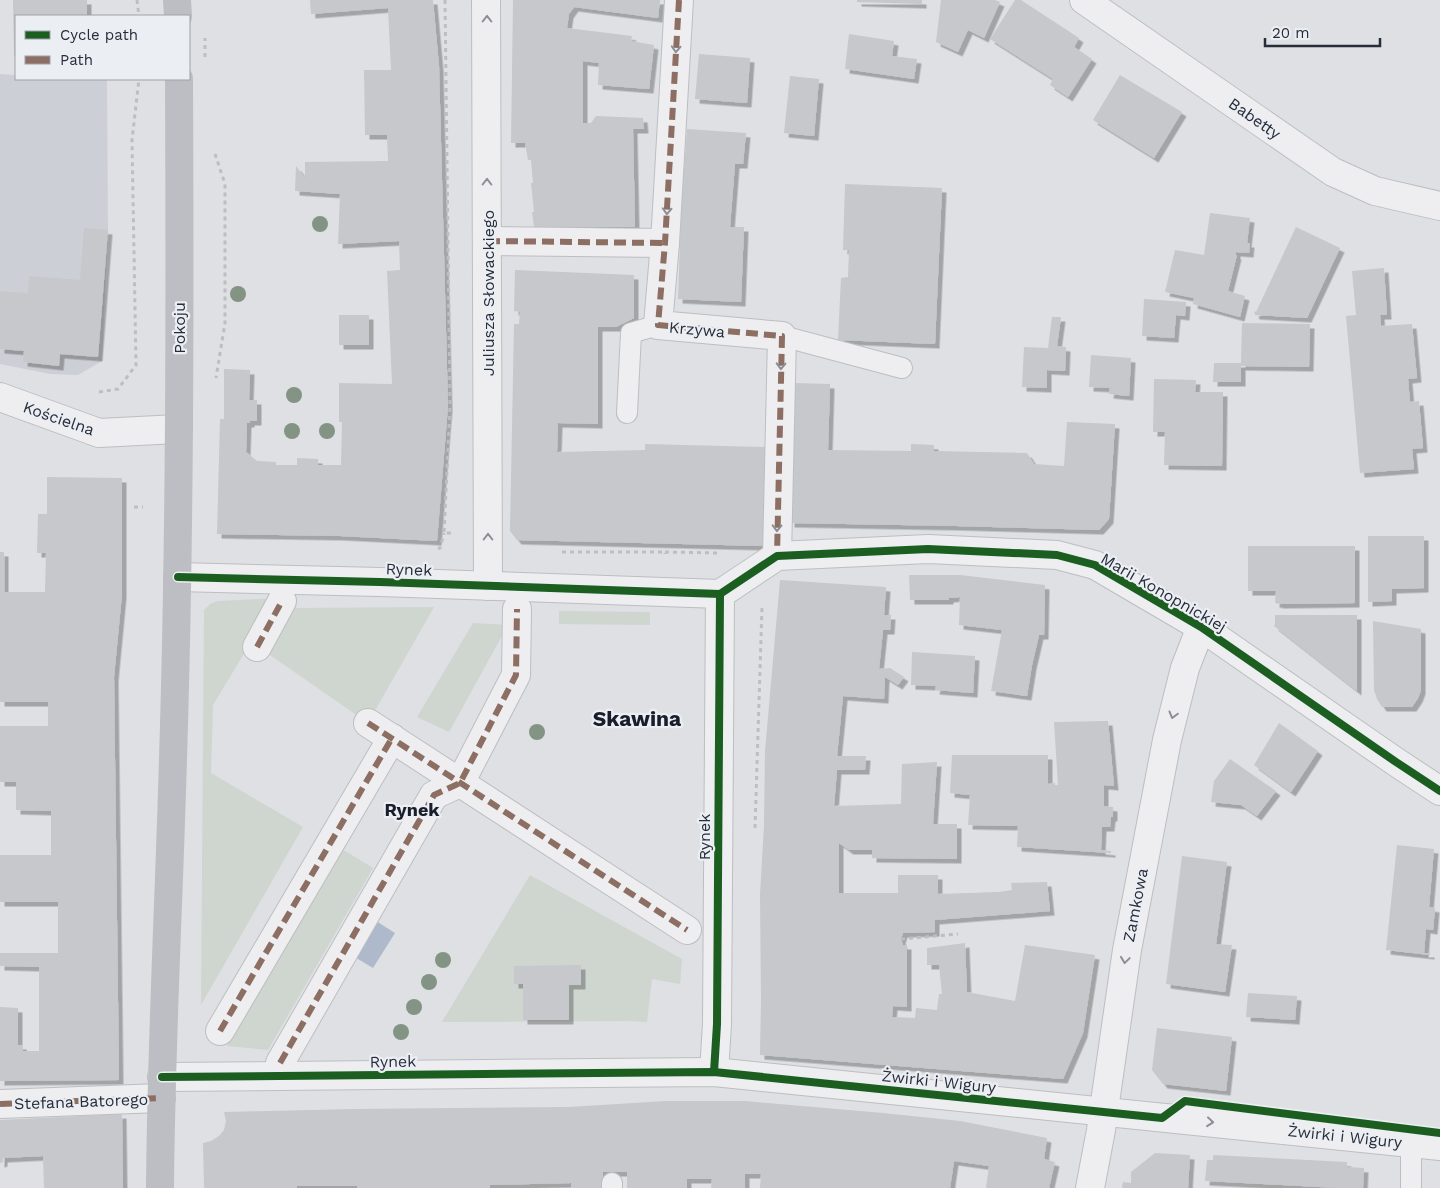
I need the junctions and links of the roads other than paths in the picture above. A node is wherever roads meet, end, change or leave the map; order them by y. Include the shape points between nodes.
1 (177, 0) edge
2 (486, 0) edge
3 (679, 0) edge
4 (1084, 0) edge
5 (178, 15) edge
6 (179, 80) edge
7 (1440, 206) edge
8 (488, 241) junction
9 (665, 243) junction
10 (658, 325) junction
11 (782, 336) junction
12 (902, 368) dead end
13 (0, 397) edge
14 (627, 413) dead end
15 (178, 429) junction
16 (777, 556) junction
17 (178, 577) junction
18 (488, 586) junction
19 (720, 594) junction
20 (282, 601) dead end
21 (517, 609) dead end
22 (1201, 627) junction
23 (257, 647) dead end
24 (368, 722) dead end
25 (392, 738) junction
26 (460, 783) junction
27 (1440, 791) edge
28 (687, 930) dead end
29 (220, 1031) dead end
30 (280, 1063) dead end
31 (714, 1072) junction
32 (162, 1088) junction
33 (0, 1104) edge
34 (1103, 1112) junction
35 (1411, 1143) junction
36 (1440, 1146) edge
37 (160, 1188) edge
38 (1090, 1188) edge
39 (1411, 1188) edge

1 - 5 main road
8 -> 2 street, Juliusza Słowackiego
3 -> 9 street, Krzywa
4 - 7 street, Babetty via 1333,172 1375,190
6 - 15 main road, Pokoju
8 - 9 street
18 -> 8 street, Juliusza Słowackiego
9 - 10 street, Krzywa
10 - 11 street, Krzywa
10 - 14 lane via 631,333
11 - 12 lane
11 -> 16 street
13 - 15 street, Kościelna via 99,433
15 - 17 main road, Pokoju
16 - 19 street
16 - 22 street, Marii Konopnickiej via 928,549 1057,556 1095,566
17 - 18 street, Rynek
17 - 32 main road
18 - 19 street, Rynek
19 - 31 street, Rynek
20 - 23 street
21 - 26 street via 516,675
22 - 27 street, Marii Konopnickiej
22 -> 34 street, Zamkowa via 1185,668 1167,740 1127,950
24 - 25 street
25 - 26 street
25 - 29 street
26 - 28 street
26 - 30 street via 434,796
31 - 32 street, Rynek
31 - 34 street, Żwirki i Wigury
32 - 33 street, Stefana Batorego
32 - 37 main road
34 -> 35 street, Żwirki i Wigury
34 - 38 street, Zamkowa
35 - 36 street, Żwirki i Wigury
35 - 39 lane

